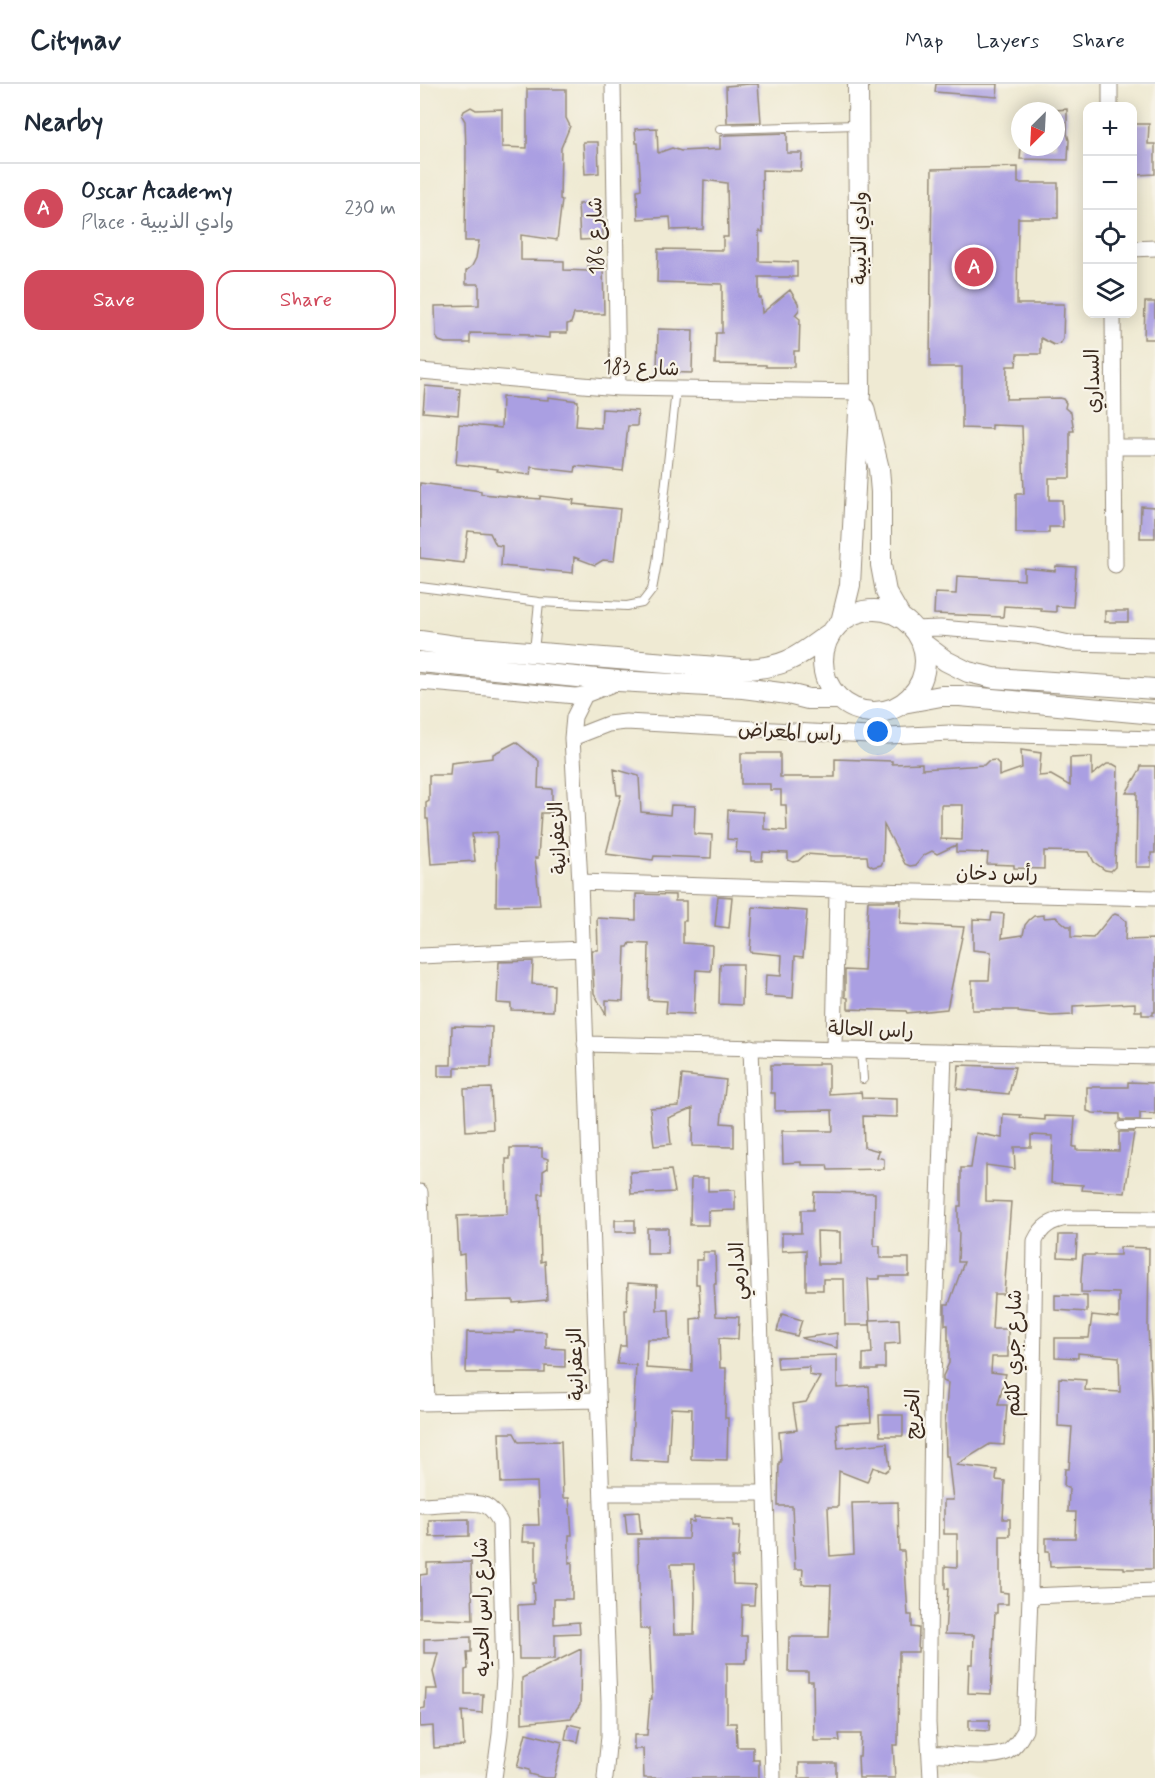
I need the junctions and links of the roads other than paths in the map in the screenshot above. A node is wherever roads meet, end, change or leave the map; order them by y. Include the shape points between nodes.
1 (613, 84) edge
2 (858, 84) edge
3 (1110, 84) edge
4 (1110, 102) edge
5 (858, 125) junction
6 (720, 129) dead end
7 (1155, 248) edge
8 (1137, 249) edge
9 (1113, 318) edge
10 (420, 371) edge
11 (618, 388) junction
12 (676, 390) junction
13 (860, 392) junction
14 (1114, 447) junction
15 (1155, 447) edge
16 (1115, 565) dead end
17 (420, 587) edge
18 (539, 602) junction
19 (836, 627) junction
20 (912, 630) junction
21 (420, 641) edge
22 (1155, 645) edge
23 (534, 651) junction
24 (420, 662) edge
25 (618, 681) junction
26 (424, 686) edge
27 (1155, 689) edge
28 (544, 694) junction
29 (585, 695) junction
30 (840, 699) junction
31 (903, 703) junction
32 (1155, 714) edge
33 (572, 731) junction
34 (1155, 739) edge
35 (580, 882) junction
36 (837, 891) junction
37 (1155, 898) edge
38 (582, 949) junction
39 (420, 956) edge
40 (585, 1044) junction
41 (751, 1047) junction
42 (834, 1049) junction
43 (861, 1050) junction
44 (944, 1052) junction
45 (1155, 1057) edge
46 (863, 1079) dead end
47 (1121, 1126) dead end
48 (1155, 1126) edge
49 (420, 1191) edge
50 (1155, 1219) edge
51 (598, 1400) junction
52 (424, 1403) edge
53 (602, 1493) junction
54 (766, 1493) junction
55 (420, 1505) edge
56 (1155, 1591) edge
57 (1030, 1596) junction
58 (930, 1754) junction
59 (494, 1778) edge
60 (605, 1778) edge
61 (773, 1778) edge
62 (931, 1778) edge

1 - 11 street, شارع 186
2 - 5 street, وادي الذيبية
3 - 4 street
5 - 6 lane
5 - 13 street, وادي الذيبية
7 - 8 street
9 - 14 street, السداري
10 - 11 street, شارع 183
11 - 12 street, شارع 183
12 - 13 street, شارع 183
12 - 18 lane via 652,590 642,603 627,606
13 - 19 street, وادي الذيبية via 850,585
13 - 20 street, وادي الذيبية via 879,469 881,564 886,592
14 - 15 street
14 - 16 street, السداري
17 - 18 lane
18 - 23 lane
19 - 20 street via 855,613 870,610 887,611
19 - 23 street via 798,657 763,668
19 - 30 street via 824,646 822,660 827,681
20 - 22 street via 939,628 1036,636 1070,644
20 - 27 street via 946,661 968,672 994,678
20 - 31 street via 925,659 923,676
21 - 23 street
24 - 25 street, راس المعراض
25 - 29 street
25 - 30 street, راس المعراض via 743,688 808,699
26 - 28 street
28 - 29 street
28 - 33 street via 562,706
29 - 33 street, الزعفرانية
30 - 31 street via 871,712
31 - 32 street via 960,696
33 - 34 street, راس المعراض via 626,722 888,736
33 - 35 street, الزعفرانية
35 - 36 street, رأس دخان
35 - 38 street, الزعفرانية
36 - 37 street, رأس دخان
36 - 42 street
38 - 39 street
38 - 40 street, الزعفرانية
40 - 41 street, راس الحالة
40 - 51 street, الزعفرانية
41 - 42 street, راس الحالة
41 - 54 street, الدارمي
42 - 43 street, راس الحالة
43 - 44 street, راس الحالة
43 - 46 lane
44 - 45 street, راس الحالة
44 - 58 street, الخريج via 932,1422
47 - 48 lane
49 - 52 street
50 - 57 street, شارع جري كلثم via 1054,1220 1035,1241
51 - 52 street
51 - 53 street, الزعفرانية
53 - 54 street
53 - 60 street, الزعفرانية via 609,1703
54 - 61 street, الدارمي
55 - 59 street, شارع راس الحديه via 479,1503 488,1507 500,1522 504,1677
56 - 57 street
57 - 58 street, شارع جري كلثم via 1025,1730 1018,1743 993,1756
58 - 62 street, الخريج

